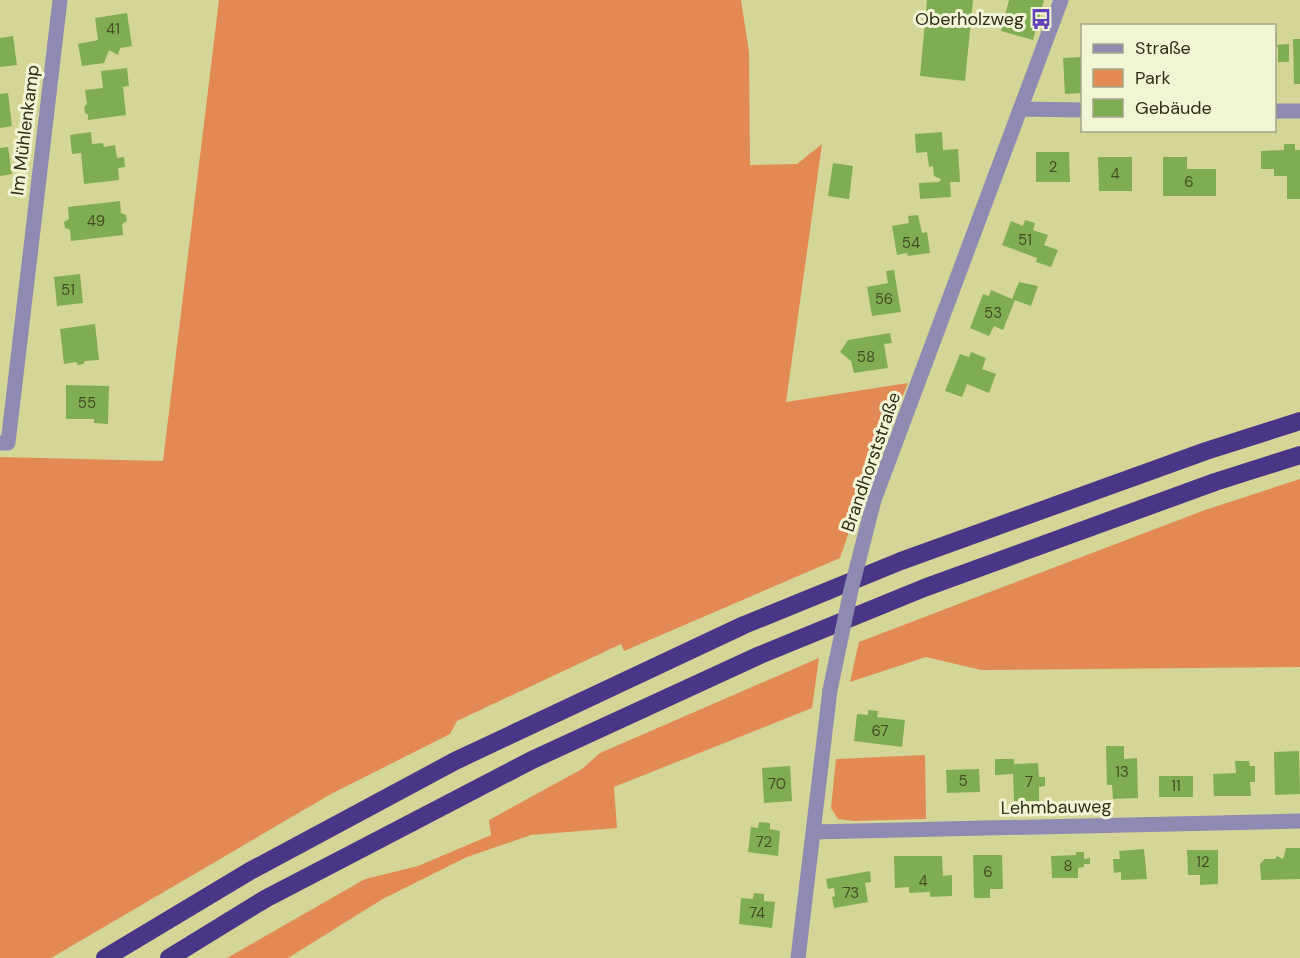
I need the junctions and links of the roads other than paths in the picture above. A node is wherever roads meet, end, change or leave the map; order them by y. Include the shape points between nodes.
1 (60, 0) edge
2 (1061, 0) edge
3 (1022, 110) junction
4 (1081, 110) edge
5 (1276, 111) edge
6 (1300, 111) edge
7 (1300, 421) edge
8 (4, 443) edge
9 (1300, 455) edge
10 (1300, 821) edge
11 (813, 832) junction
12 (105, 958) edge
13 (169, 958) edge
14 (798, 958) edge

1 - 8 street, Im Mühlenkamp
2 - 3 street, Brandhorststraße
3 - 4 street
3 - 11 street, Brandhorststraße, bridge via 874,500 830,690
5 - 6 street
7 - 12 highway via 912,556 744,625 455,761 250,871
9 - 13 highway via 924,588 760,655 492,780 265,899
10 - 11 street, Lehmbauweg
11 - 14 street, Brandhorststraße

